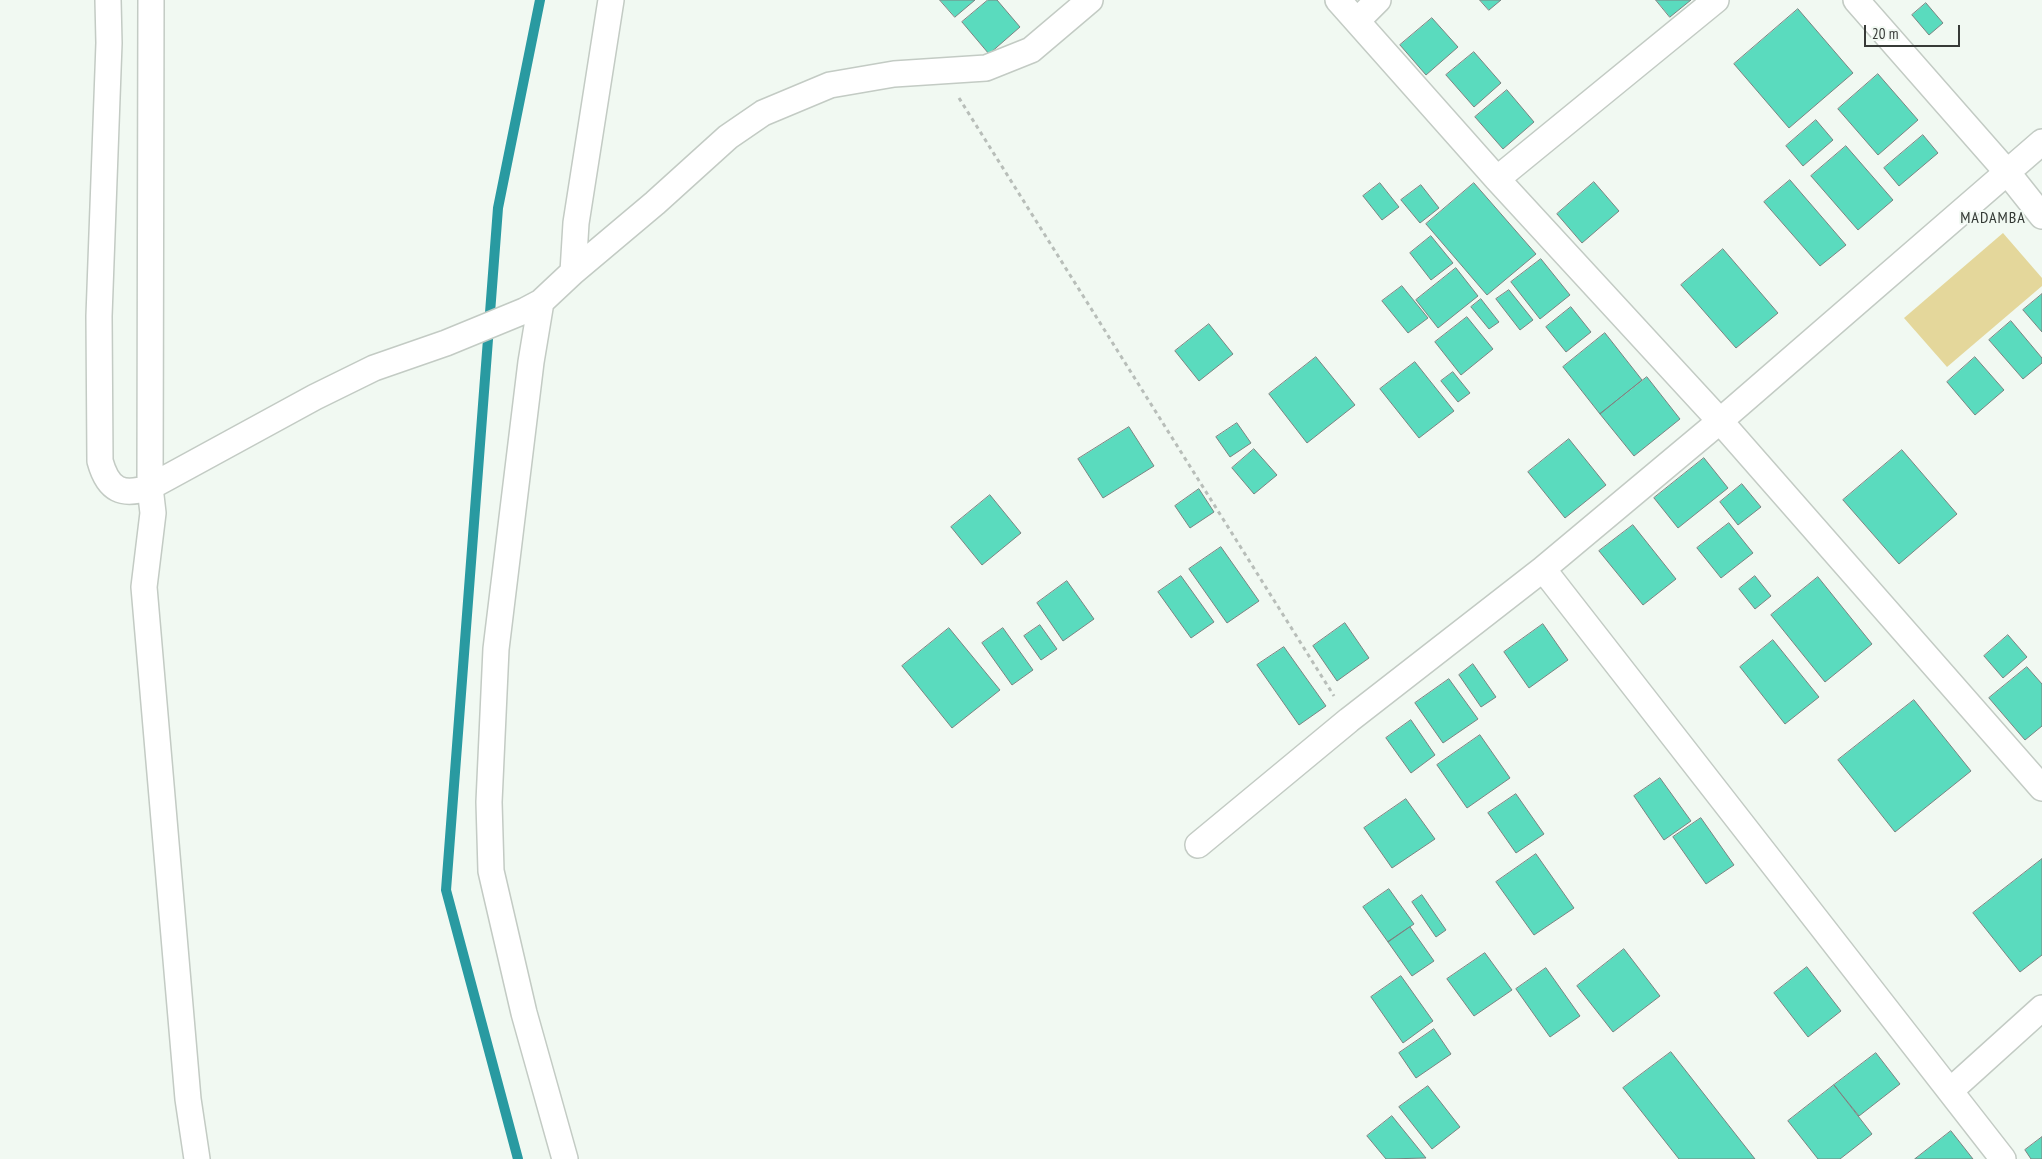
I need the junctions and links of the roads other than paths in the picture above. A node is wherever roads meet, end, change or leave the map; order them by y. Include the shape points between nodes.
1 (108, 0) edge
2 (151, 0) edge
3 (611, 0) edge
4 (1090, 0) edge
5 (1338, 0) edge
6 (1378, 0) edge
7 (1716, 0) edge
8 (1856, 0) edge
9 (1357, 21) junction
10 (2042, 142) edge
11 (2008, 172) junction
12 (1497, 180) junction
13 (2042, 216) edge
14 (572, 272) junction
15 (533, 306) junction
16 (1720, 421) junction
17 (150, 487) junction
18 (1543, 569) junction
19 (2042, 788) edge
20 (1198, 845) dead end
21 (2042, 1008) edge
22 (1950, 1091) junction
23 (196, 1159) edge
24 (565, 1159) edge
25 (2003, 1159) edge

1 - 17 street via 99,316 100,461 104,475 119,489 135,492
2 - 17 street
3 - 14 street via 576,223
4 - 14 street via 1031,50 986,68 894,74 830,85 763,113 728,137
5 - 9 street
6 - 9 street
7 - 12 street
8 - 11 street
9 - 12 street
10 - 11 street
11 - 13 street
11 - 16 street
12 - 16 street
14 - 15 street
15 - 17 street via 446,343 374,368
15 - 24 street via 531,362 496,649 489,802 491,871 524,1013
16 - 18 street
16 - 19 street
17 - 23 street via 153,513 144,587 188,1099
18 - 20 street via 1349,720
18 - 22 street
21 - 22 street
22 - 25 street

